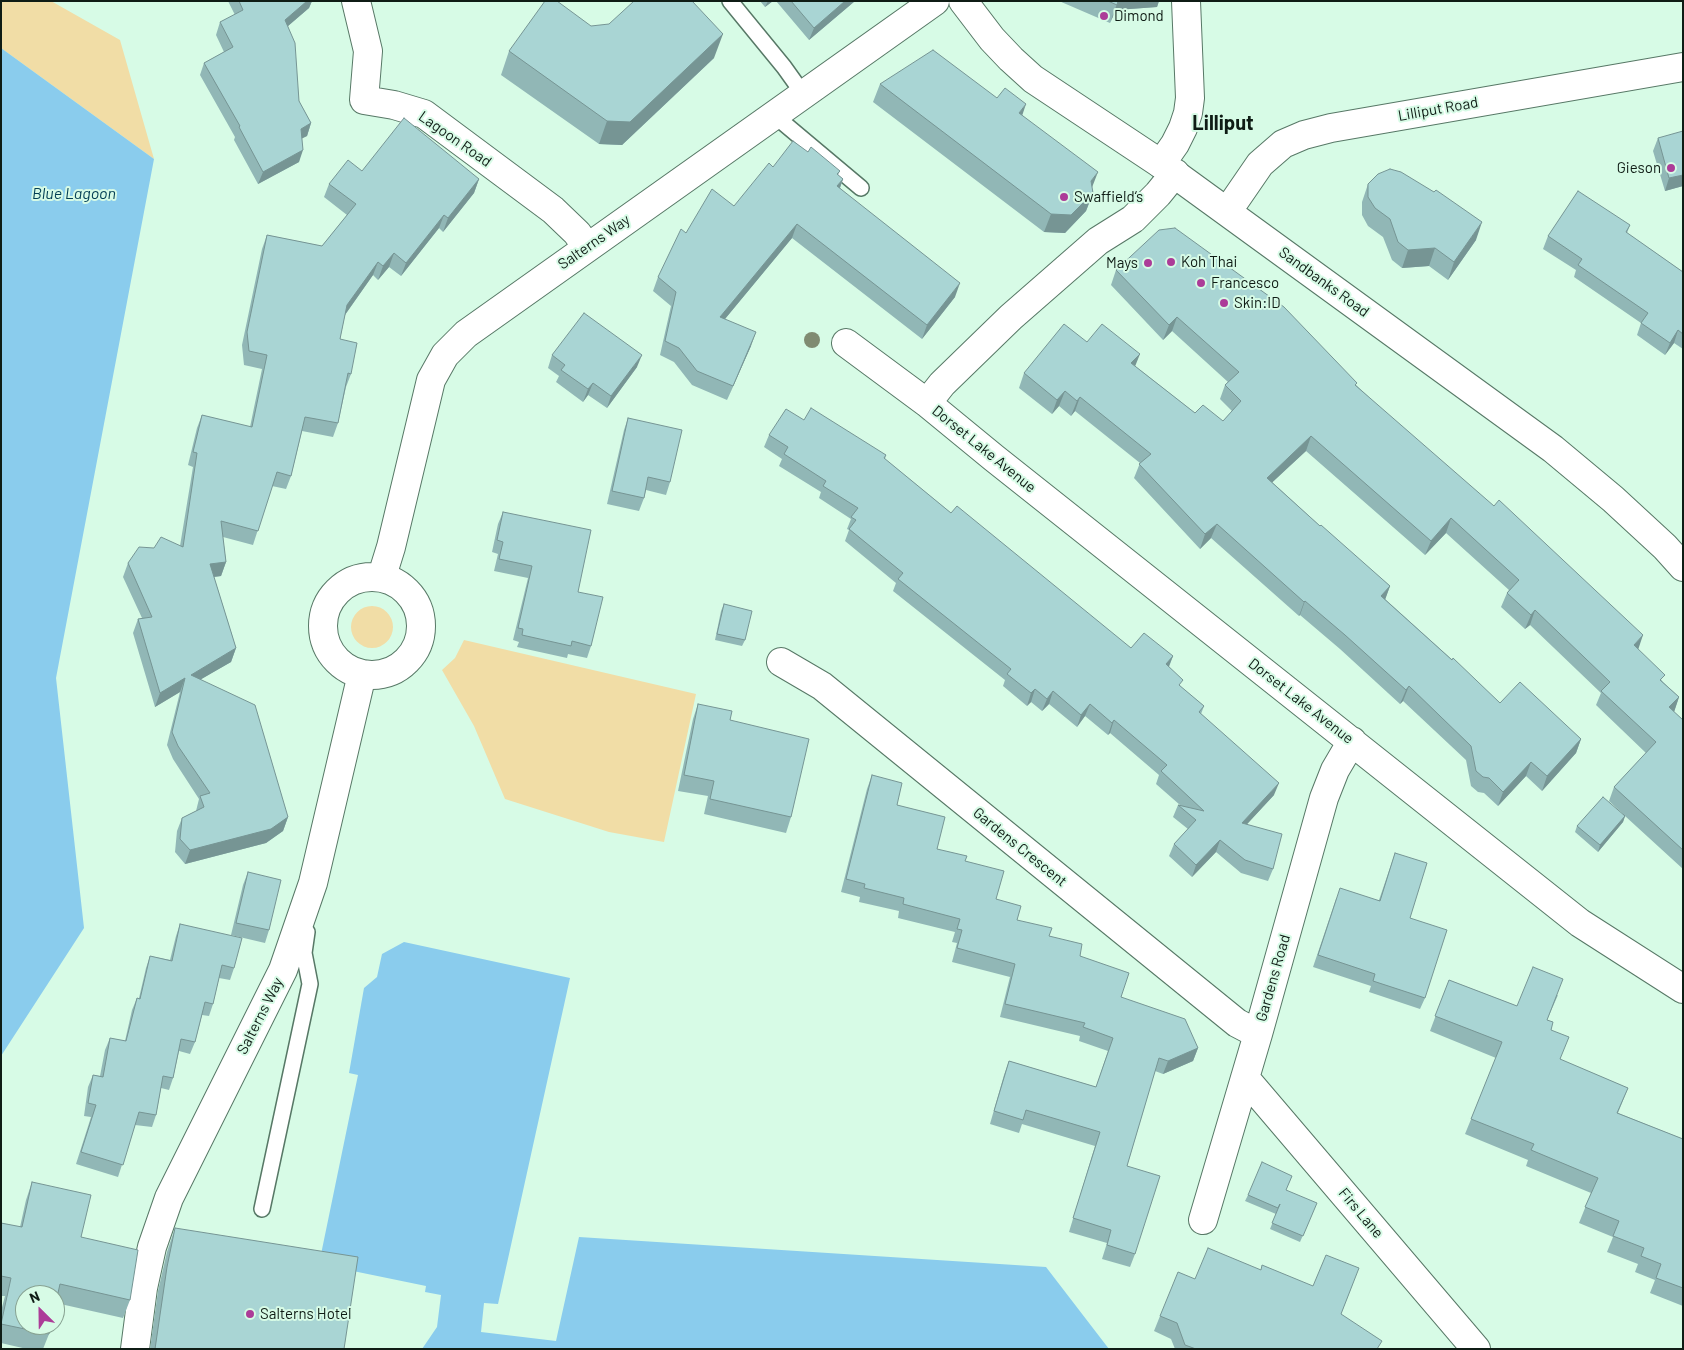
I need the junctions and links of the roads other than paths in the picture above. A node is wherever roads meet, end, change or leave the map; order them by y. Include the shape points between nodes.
1 (356, 1) edge
2 (730, 1) edge
3 (935, 1) edge
4 (962, 1) edge
5 (1186, 1) edge
6 (1683, 67) edge
7 (804, 95) junction
8 (774, 115) junction
9 (1168, 168) junction
10 (861, 188) dead end
11 (1227, 212) junction
12 (587, 247) junction
13 (846, 343) dead end
14 (927, 403) junction
15 (1683, 567) edge
16 (382, 576) junction
17 (781, 662) dead end
18 (362, 674) junction
19 (1352, 741) junction
20 (313, 883) junction
21 (1683, 990) edge
22 (1258, 1034) junction
23 (1245, 1078) junction
24 (262, 1208) dead end
25 (1203, 1220) dead end
26 (135, 1349) edge
27 (1476, 1349) edge

1 - 12 street, Lagoon Road via 368,51 364,100 424,114 553,210 578,233
2 - 7 lane
3 - 7 street, Salterns Way
4 - 9 street, Sandbanks Road via 997,45 1033,79
5 - 9 street, Dorset Lake Avenue via 1190,98 1188,113
6 - 11 street, Lilliput Road via 1331,128 1304,136 1283,144 1260,164
7 - 8 street, Salterns Way
8 - 10 lane
8 - 12 street, Salterns Way
9 - 11 street, Sandbanks Road
9 - 14 street, Dorset Lake Avenue via 1158,194 1133,219 1098,241 1011,317 942,384
11 - 15 street, Sandbanks Road via 1553,449 1619,505
12 - 16 street, Salterns Way via 466,334 445,354 431,380
13 - 14 street, Dorset Lake Avenue
14 - 19 street, Dorset Lake Avenue
16 - 18 street via 346,584 333,595 323,622 330,653 346,668
16 - 18 street via 404,588 416,603 422,620 421,636 408,660 398,668 382,675
17 - 22 street, Gardens Crescent via 822,686 1237,1022
18 - 20 street, Salterns Way
19 - 21 street, Dorset Lake Avenue via 1580,923
19 - 22 street, Gardens Road via 1324,798
20 - 24 lane via 304,953 310,984
20 - 26 street, Salterns Way via 283,970 169,1198 142,1288
22 - 23 street, Gardens Road
23 - 25 street, Gardens Road
23 - 27 street, Firs Lane

